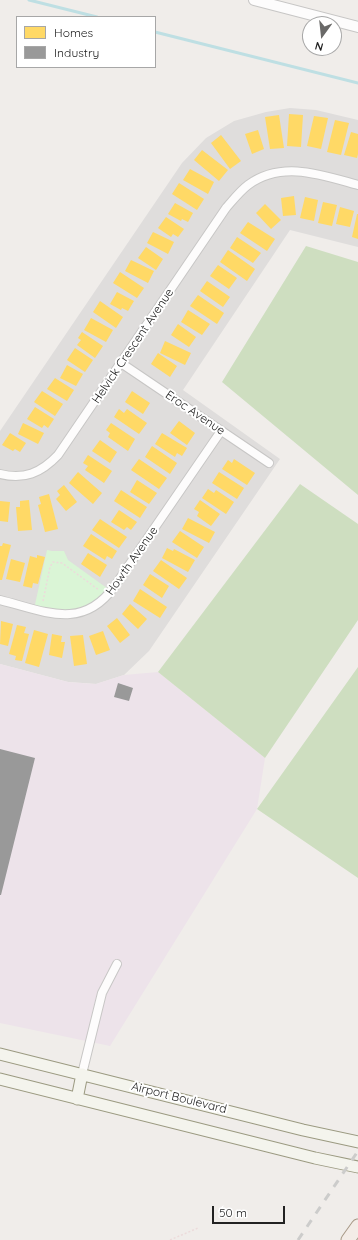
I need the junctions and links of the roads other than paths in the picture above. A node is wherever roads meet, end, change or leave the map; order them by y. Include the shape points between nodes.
1 (254, 0) edge
2 (358, 27) edge
3 (358, 185) edge
4 (121, 363) junction
5 (221, 431) junction
6 (270, 463) dead end
7 (0, 474) edge
8 (0, 600) edge
9 (117, 964) dead end
10 (0, 1054) edge
11 (82, 1074) junction
12 (0, 1079) edge
13 (77, 1099) junction
14 (358, 1142) edge
15 (358, 1167) edge
16 (358, 1226) edge
17 (348, 1240) edge

1 - 2 street
3 - 4 street, Helvick Crescent Avenue via 302,171 286,171 260,178 248,185 226,208
4 - 5 street, Eroc Avenue
4 - 7 street, Helvick Crescent Avenue via 50,464 27,475
5 - 6 street, Eroc Avenue
5 - 8 street, Howth Avenue via 107,597 100,603 77,614 62,615
9 - 11 street via 102,993
10 - 11 main road, Airport Boulevard
11 - 13 main road
11 - 14 main road, Airport Boulevard
12 - 13 main road
13 - 15 main road
16 - 17 main road

